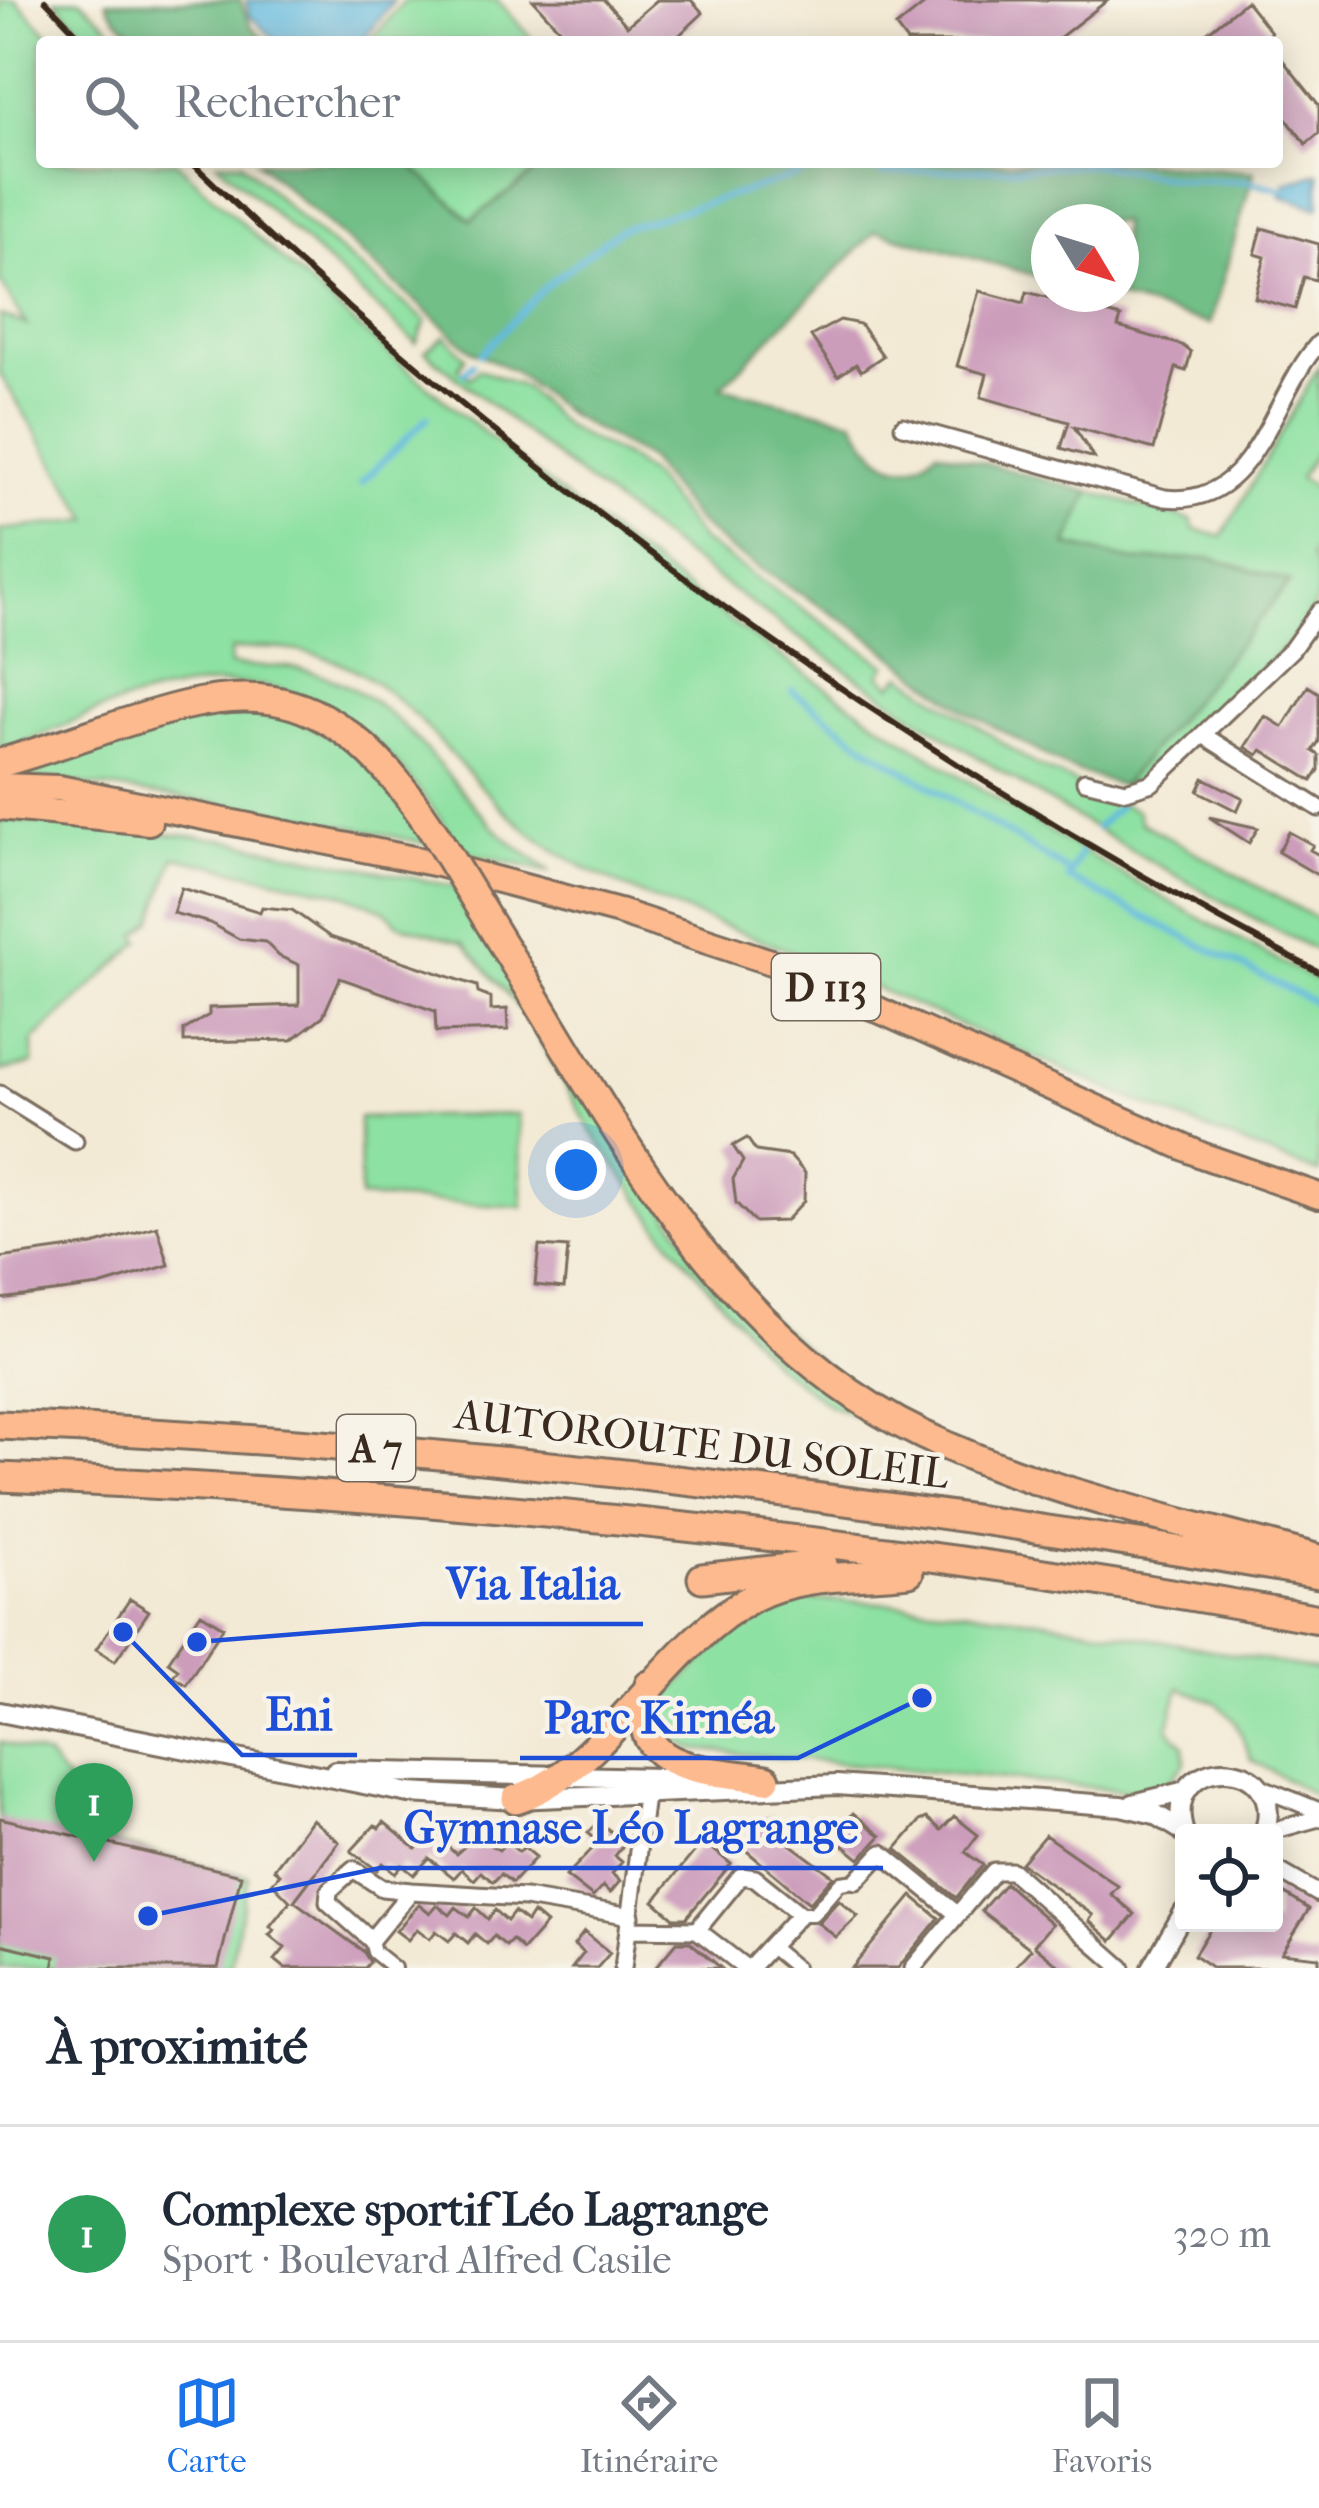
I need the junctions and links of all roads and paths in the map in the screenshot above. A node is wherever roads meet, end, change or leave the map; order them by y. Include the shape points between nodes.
1 (1319, 344) edge
2 (903, 426) dead end
3 (1319, 611) edge
4 (1203, 735) junction
5 (0, 763) edge
6 (1085, 781) dead end
7 (0, 786) edge
8 (0, 807) edge
9 (1319, 808) edge
10 (312, 842) junction
11 (0, 1094) edge
12 (74, 1141) dead end
13 (1319, 1196) edge
14 (0, 1425) edge
15 (0, 1477) edge
16 (1319, 1559) edge
17 (910, 1572) junction
18 (1055, 1574) junction
19 (1319, 1574) edge
20 (702, 1578) dead end
21 (1319, 1619) edge
22 (649, 1685) junction
23 (0, 1712) edge
24 (312, 1773) junction
25 (560, 1779) junction
26 (766, 1779) junction
27 (837, 1785) junction
28 (1260, 1787) junction
29 (1186, 1791) junction
30 (645, 1796) junction
31 (516, 1799) junction
32 (1121, 1806) junction
33 (1319, 1815) edge
34 (1182, 1824) edge
35 (1266, 1824) edge
36 (1175, 1826) edge
37 (1283, 1827) edge
38 (1283, 1873) edge
39 (856, 1881) joint
40 (411, 1892) junction
41 (1319, 1894) edge
42 (800, 1914) junction
43 (957, 1914) junction
44 (630, 1923) junction
45 (1175, 1928) edge
46 (697, 1930) junction
47 (370, 1940) junction
48 (773, 1949) junction
49 (394, 1968) edge
50 (623, 1968) edge
51 (748, 1968) edge
52 (796, 1968) edge
53 (913, 1968) edge
54 (1122, 1968) edge
55 (1152, 1968) edge

1 - 2 street via 1244,468 1201,497 1165,498
3 - 4 street via 1292,649
4 - 6 street via 1138,788
4 - 9 street
5 - 16 highway, bridge via 177,704 262,699 326,721 399,781 692,1240 743,1300 821,1369 921,1434 1036,1482
7 - 10 main road, D 113 via 59,788
8 - 10 main road, D 113
10 - 13 main road, D 113 via 530,886 774,963 1201,1155
11 - 12 street
14 - 19 highway, AUTOROUTE DU SOLEIL / A 7 via 202,1433 594,1467
15 - 18 highway, AUTOROUTE DU SOLEIL / A 7 via 583,1512
17 - 18 highway
17 - 20 highway via 813,1564
17 - 22 highway via 757,1595
18 - 21 highway, AUTOROUTE DU SOLEIL / A 7
22 - 25 highway
22 - 26 highway via 643,1730 657,1752 672,1762
23 - 24 street
24 - 25 street
24 - 31 street via 396,1792
25 - 26 street
25 - 31 highway
26 - 27 street
27 - 30 street
27 - 32 street
28 - 29 street via 1222,1769
28 - 33 street
28 - 35 street
29 - 32 street
29 - 34 street
30 - 31 street
30 - 44 street
32 - 36 street
33 - 37 street
38 - 41 street
39 - 42 street via 840,1883 813,1914
39 - 43 street via 882,1853
40 - 44 street via 525,1898
40 - 47 street
40 - 47 street via 382,1888 353,1869 344,1873 328,1902
42 - 46 street via 741,1876
42 - 48 street
43 - 53 street
43 - 54 street via 994,1870 1012,1871
44 - 46 street
44 - 50 street
45 - 55 street
46 - 51 street
47 - 49 street
48 - 51 street
48 - 52 street

